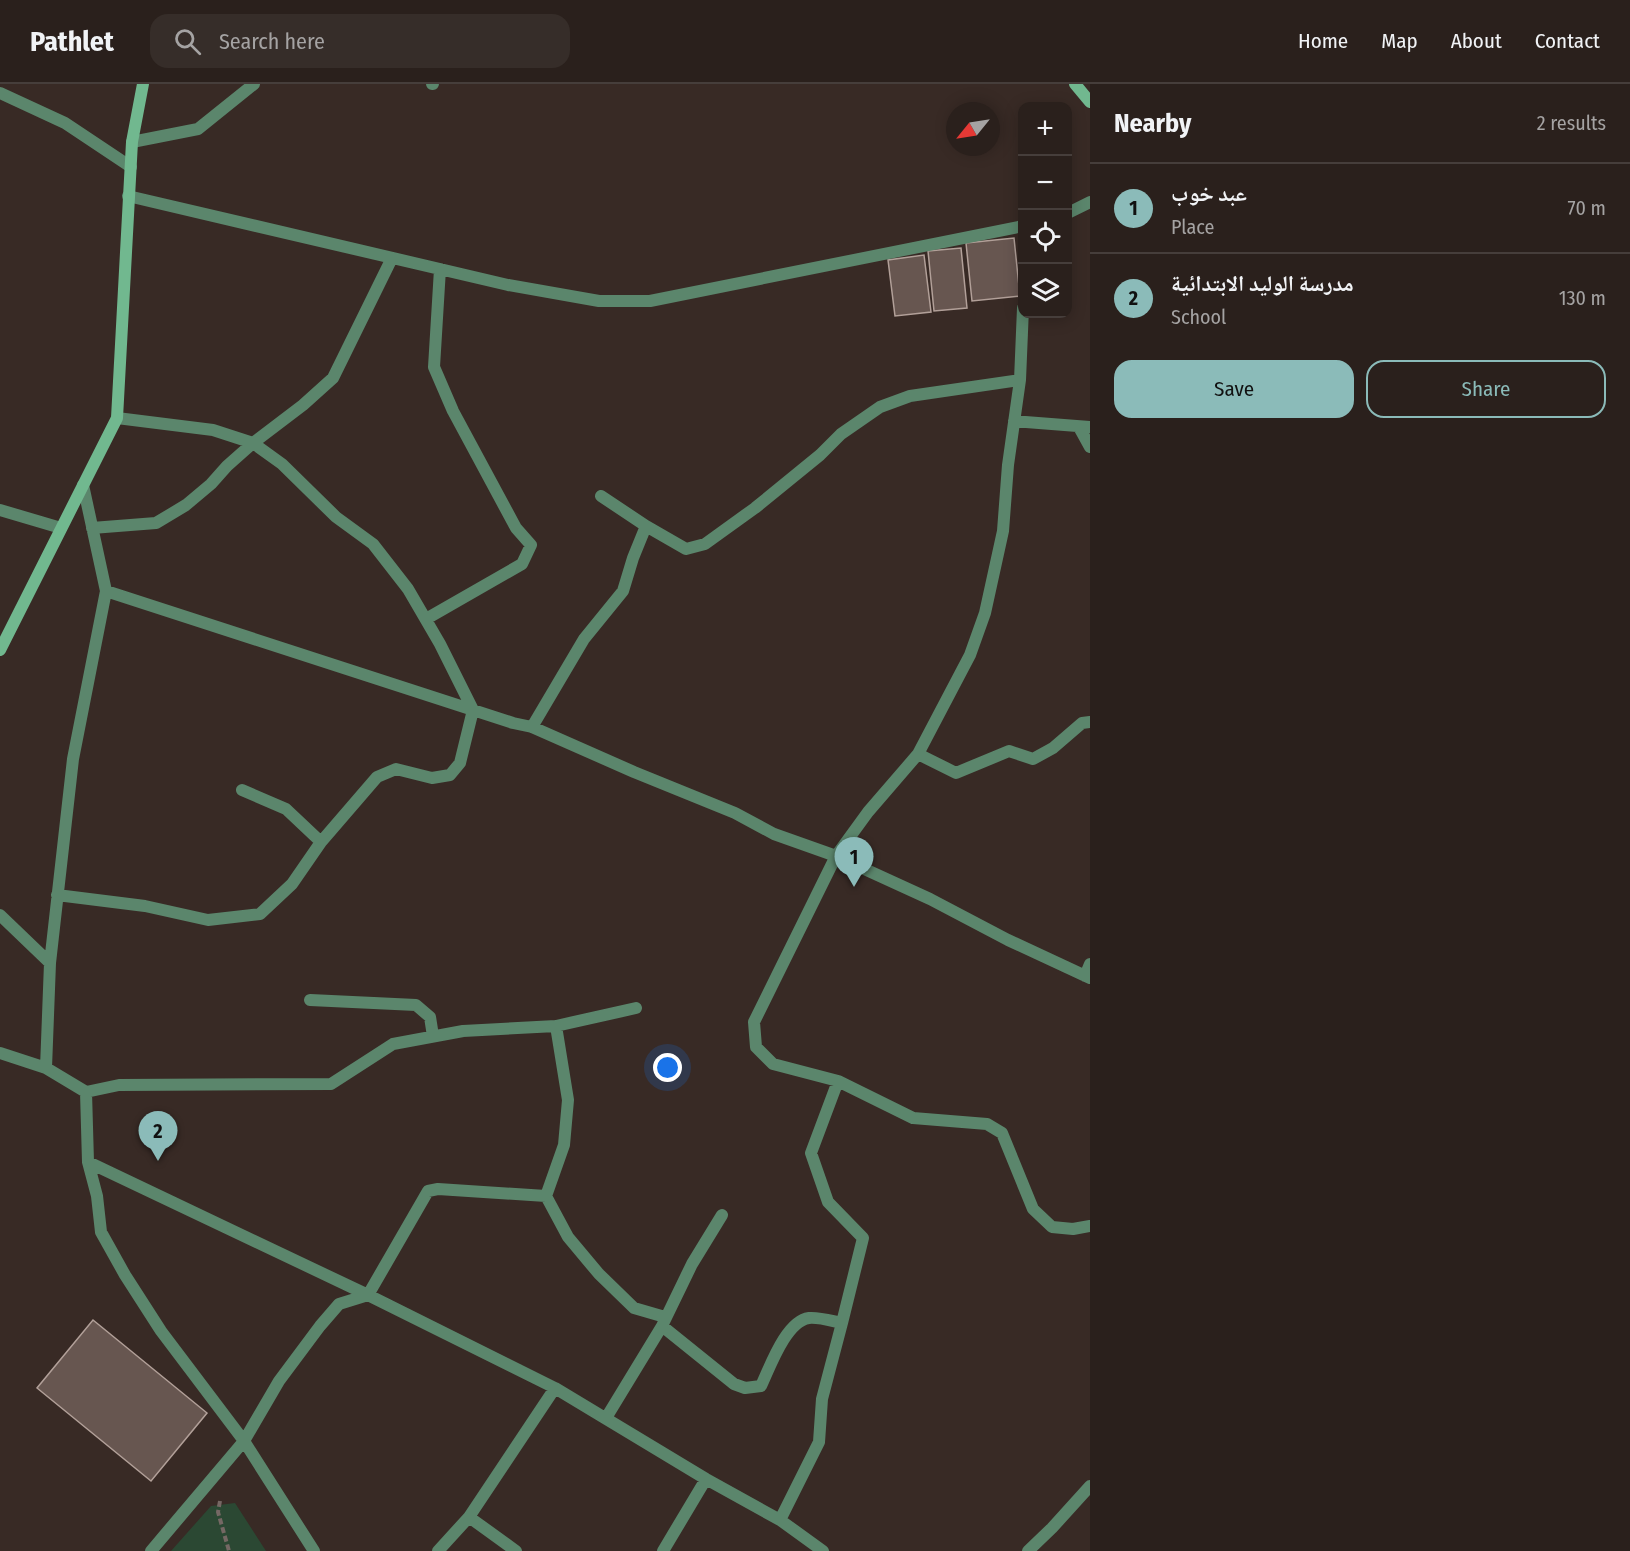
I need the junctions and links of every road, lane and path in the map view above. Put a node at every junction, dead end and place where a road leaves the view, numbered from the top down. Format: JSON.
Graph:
{"nodes":[{"id":1,"x":143,"y":84,"type":"edge"},
{"id":2,"x":254,"y":84,"type":"edge"},
{"id":3,"x":1075,"y":84,"type":"edge"},
{"id":4,"x":0,"y":93,"type":"edge"},
{"id":5,"x":1090,"y":102,"type":"edge"},
{"id":6,"x":132,"y":142,"type":"junction"},
{"id":7,"x":131,"y":167,"type":"junction"},
{"id":8,"x":128,"y":196,"type":"junction"},
{"id":9,"x":1090,"y":202,"type":"edge"},
{"id":10,"x":1072,"y":211,"type":"edge"},
{"id":11,"x":1018,"y":227,"type":"edge"},
{"id":12,"x":392,"y":258,"type":"junction"},
{"id":13,"x":440,"y":270,"type":"junction"},
{"id":14,"x":1023,"y":318,"type":"edge"},
{"id":15,"x":1020,"y":380,"type":"junction"},
{"id":16,"x":117,"y":418,"type":"junction"},
{"id":17,"x":1014,"y":421,"type":"junction"},
{"id":18,"x":1084,"y":427,"type":"edge"},
{"id":19,"x":253,"y":443,"type":"junction"},
{"id":20,"x":1090,"y":447,"type":"edge"},
{"id":21,"x":83,"y":485,"type":"junction"},
{"id":22,"x":600,"y":496,"type":"dead end"},
{"id":23,"x":0,"y":510,"type":"edge"},
{"id":24,"x":646,"y":526,"type":"junction"},
{"id":25,"x":62,"y":528,"type":"junction"},
{"id":26,"x":92,"y":528,"type":"junction"},
{"id":27,"x":106,"y":591,"type":"junction"},
{"id":28,"x":426,"y":619,"type":"junction"},
{"id":29,"x":0,"y":650,"type":"edge"},
{"id":30,"x":473,"y":710,"type":"junction"},
{"id":31,"x":1090,"y":722,"type":"edge"},
{"id":32,"x":532,"y":727,"type":"junction"},
{"id":33,"x":918,"y":754,"type":"junction"},
{"id":34,"x":242,"y":790,"type":"dead end"},
{"id":35,"x":321,"y":842,"type":"junction"},
{"id":36,"x":836,"y":856,"type":"junction"},
{"id":37,"x":57,"y":894,"type":"junction"},
{"id":38,"x":0,"y":915,"type":"edge"},
{"id":39,"x":50,"y":963,"type":"junction"},
{"id":40,"x":1090,"y":964,"type":"edge"},
{"id":41,"x":1087,"y":977,"type":"edge"},
{"id":42,"x":310,"y":1000,"type":"dead end"},
{"id":43,"x":636,"y":1008,"type":"dead end"},
{"id":44,"x":556,"y":1026,"type":"junction"},
{"id":45,"x":433,"y":1036,"type":"junction"},
{"id":46,"x":0,"y":1053,"type":"edge"},
{"id":47,"x":46,"y":1068,"type":"junction"},
{"id":48,"x":838,"y":1081,"type":"junction"},
{"id":49,"x":86,"y":1092,"type":"junction"},
{"id":50,"x":88,"y":1162,"type":"junction"},
{"id":51,"x":546,"y":1196,"type":"junction"},
{"id":52,"x":722,"y":1215,"type":"dead end"},
{"id":53,"x":1090,"y":1226,"type":"edge"},
{"id":54,"x":368,"y":1295,"type":"junction"},
{"id":55,"x":664,"y":1321,"type":"junction"},
{"id":56,"x":842,"y":1323,"type":"junction"},
{"id":57,"x":555,"y":1388,"type":"junction"},
{"id":58,"x":606,"y":1418,"type":"junction"},
{"id":59,"x":244,"y":1441,"type":"junction"},
{"id":60,"x":227,"y":1461,"type":"junction"},
{"id":61,"x":706,"y":1479,"type":"junction"},
{"id":62,"x":1090,"y":1486,"type":"edge"},
{"id":63,"x":469,"y":1516,"type":"junction"},
{"id":64,"x":780,"y":1520,"type":"junction"},
{"id":65,"x":151,"y":1551,"type":"edge"},
{"id":66,"x":229,"y":1551,"type":"edge"},
{"id":67,"x":314,"y":1551,"type":"edge"},
{"id":68,"x":438,"y":1551,"type":"edge"},
{"id":69,"x":516,"y":1551,"type":"edge"},
{"id":70,"x":663,"y":1551,"type":"edge"},
{"id":71,"x":823,"y":1551,"type":"edge"},
{"id":72,"x":1028,"y":1551,"type":"edge"}],
"edges":[{"from":1,"to":6,"type":"street"},
{"from":2,"to":6,"type":"street"},
{"from":3,"to":5,"type":"street"},
{"from":4,"to":7,"type":"street"},
{"from":6,"to":7,"type":"street"},
{"from":7,"to":8,"type":"street"},
{"from":8,"to":12,"type":"street"},
{"from":8,"to":16,"type":"street"},
{"from":9,"to":10,"type":"street"},
{"from":11,"to":13,"type":"street"},
{"from":12,"to":13,"type":"street"},
{"from":12,"to":19,"type":"street"},
{"from":13,"to":28,"type":"street"},
{"from":14,"to":15,"type":"street"},
{"from":15,"to":17,"type":"street"},
{"from":15,"to":24,"type":"street"},
{"from":16,"to":19,"type":"street"},
{"from":16,"to":21,"type":"street"},
{"from":17,"to":18,"type":"street"},
{"from":17,"to":33,"type":"street"},
{"from":18,"to":20,"type":"street"},
{"from":19,"to":26,"type":"street"},
{"from":19,"to":28,"type":"street"},
{"from":21,"to":25,"type":"street"},
{"from":21,"to":26,"type":"street"},
{"from":22,"to":24,"type":"street"},
{"from":23,"to":25,"type":"street"},
{"from":24,"to":32,"type":"street"},
{"from":25,"to":29,"type":"street"},
{"from":26,"to":27,"type":"street"},
{"from":27,"to":30,"type":"street"},
{"from":27,"to":37,"type":"street"},
{"from":28,"to":30,"type":"street"},
{"from":30,"to":32,"type":"street"},
{"from":30,"to":35,"type":"street"},
{"from":31,"to":33,"type":"street"},
{"from":32,"to":36,"type":"street"},
{"from":33,"to":36,"type":"street"},
{"from":34,"to":35,"type":"street"},
{"from":35,"to":37,"type":"street"},
{"from":36,"to":41,"type":"street"},
{"from":36,"to":48,"type":"street"},
{"from":37,"to":39,"type":"street"},
{"from":38,"to":39,"type":"street"},
{"from":39,"to":47,"type":"street"},
{"from":40,"to":41,"type":"street"},
{"from":42,"to":45,"type":"street"},
{"from":43,"to":44,"type":"street"},
{"from":44,"to":45,"type":"street"},
{"from":44,"to":51,"type":"street"},
{"from":45,"to":49,"type":"street"},
{"from":46,"to":47,"type":"street"},
{"from":47,"to":49,"type":"street"},
{"from":48,"to":53,"type":"street"},
{"from":48,"to":56,"type":"street"},
{"from":49,"to":50,"type":"street"},
{"from":50,"to":54,"type":"street"},
{"from":50,"to":59,"type":"street"},
{"from":51,"to":54,"type":"street"},
{"from":51,"to":55,"type":"street"},
{"from":52,"to":55,"type":"street"},
{"from":54,"to":57,"type":"street"},
{"from":54,"to":59,"type":"street"},
{"from":55,"to":56,"type":"street"},
{"from":55,"to":58,"type":"street"},
{"from":56,"to":64,"type":"street"},
{"from":57,"to":58,"type":"street"},
{"from":57,"to":63,"type":"street"},
{"from":58,"to":61,"type":"street"},
{"from":59,"to":60,"type":"street"},
{"from":59,"to":67,"type":"street"},
{"from":60,"to":65,"type":"street"},
{"from":60,"to":66,"type":"path"},
{"from":61,"to":64,"type":"street"},
{"from":61,"to":70,"type":"street"},
{"from":62,"to":72,"type":"street"},
{"from":63,"to":68,"type":"street"},
{"from":63,"to":69,"type":"street"},
{"from":64,"to":71,"type":"street"}]}
